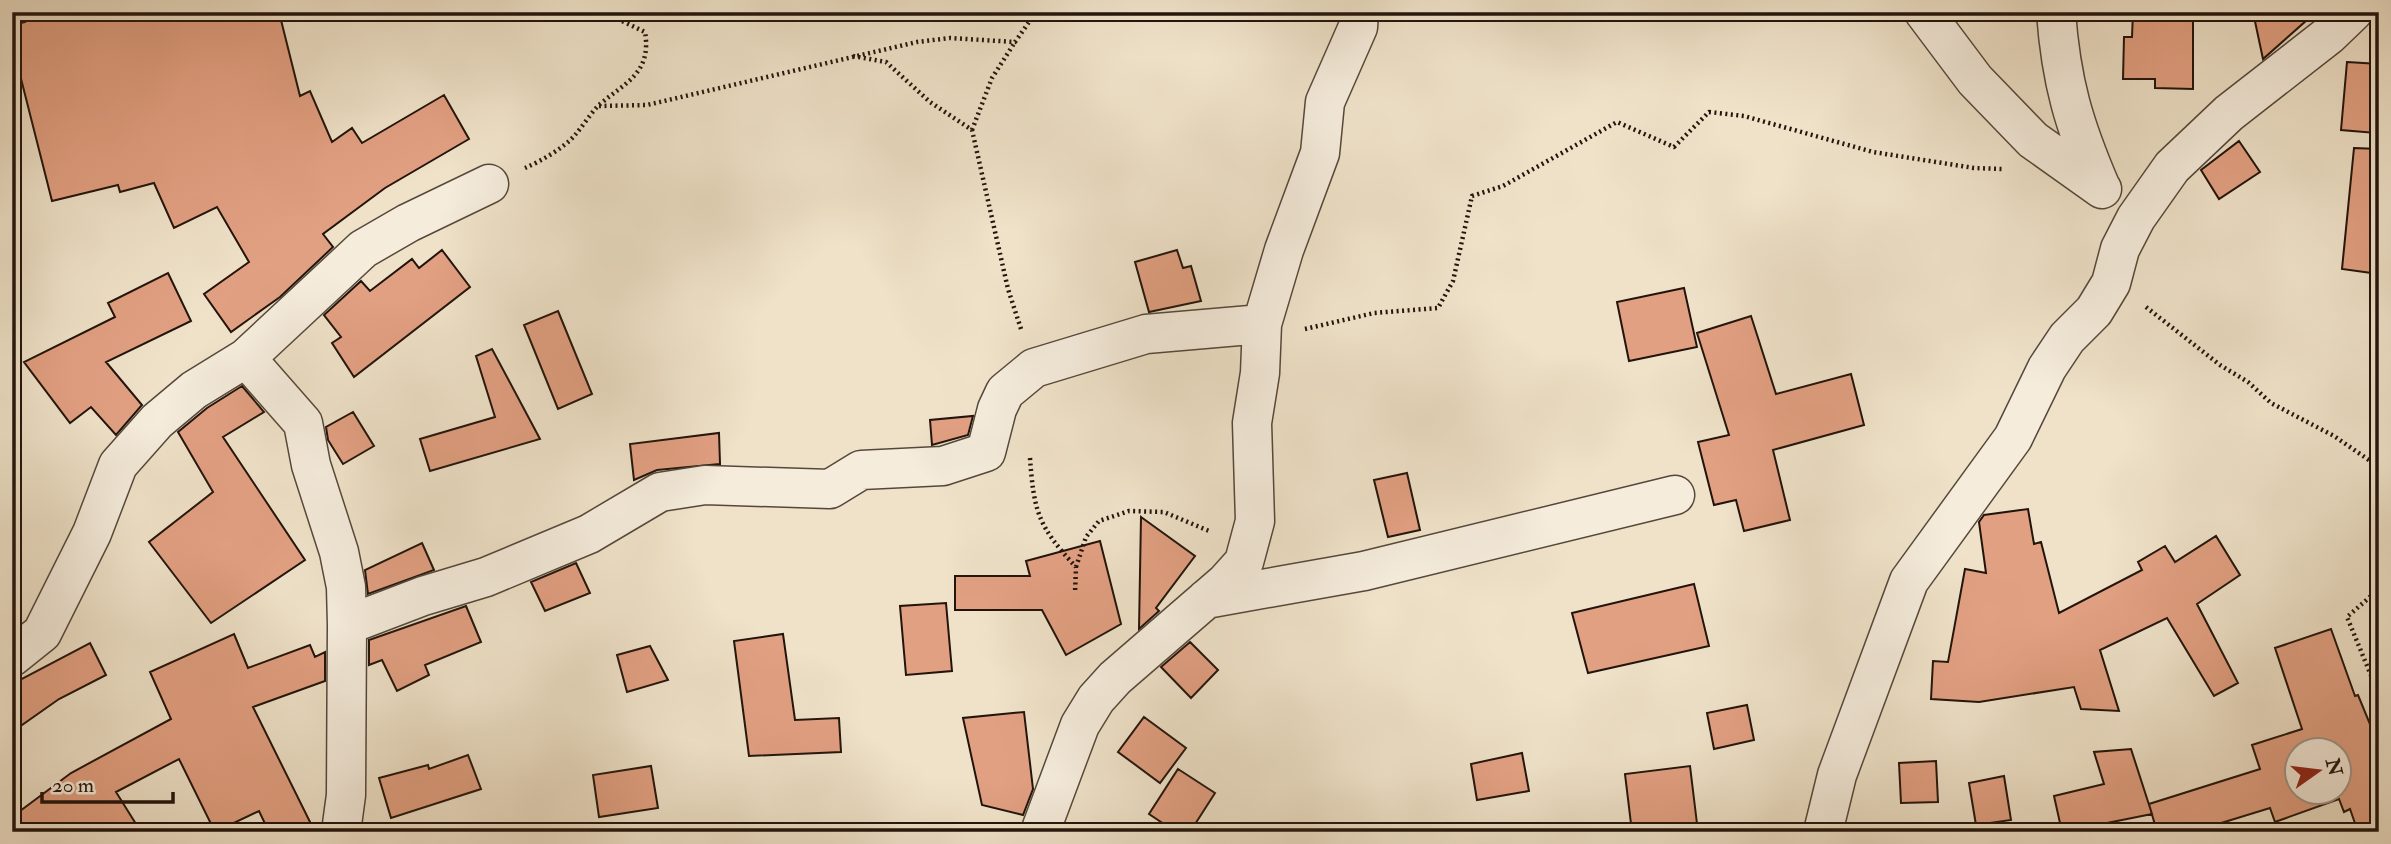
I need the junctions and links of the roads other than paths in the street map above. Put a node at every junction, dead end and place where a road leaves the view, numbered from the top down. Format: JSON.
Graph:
{"nodes":[{"id":1,"x":1359,"y":12,"type":"edge"},
{"id":2,"x":1924,"y":12,"type":"edge"},
{"id":3,"x":2056,"y":12,"type":"edge"},
{"id":4,"x":2353,"y":12,"type":"edge"},
{"id":5,"x":489,"y":184,"type":"road end"},
{"id":6,"x":2102,"y":189,"type":"junction"},
{"id":7,"x":2136,"y":218,"type":"junction"},
{"id":8,"x":1262,"y":324,"type":"junction"},
{"id":9,"x":246,"y":358,"type":"junction"},
{"id":10,"x":1675,"y":495,"type":"dead end"},
{"id":11,"x":1204,"y":600,"type":"junction"},
{"id":12,"x":347,"y":625,"type":"junction"},
{"id":13,"x":12,"y":657,"type":"edge"},
{"id":14,"x":341,"y":832,"type":"edge"},
{"id":15,"x":1040,"y":832,"type":"edge"},
{"id":16,"x":1823,"y":832,"type":"edge"}],
"edges":[{"from":1,"to":8,"type":"street"},
{"from":2,"to":6,"type":"street"},
{"from":3,"to":6,"type":"street"},
{"from":4,"to":7,"type":"street"},
{"from":5,"to":9,"type":"street"},
{"from":6,"to":7,"type":"street"},
{"from":7,"to":16,"type":"street"},
{"from":8,"to":11,"type":"street"},
{"from":8,"to":12,"type":"street"},
{"from":9,"to":12,"type":"street"},
{"from":9,"to":13,"type":"street"},
{"from":10,"to":11,"type":"street"},
{"from":11,"to":15,"type":"street"},
{"from":12,"to":14,"type":"street"}]}
